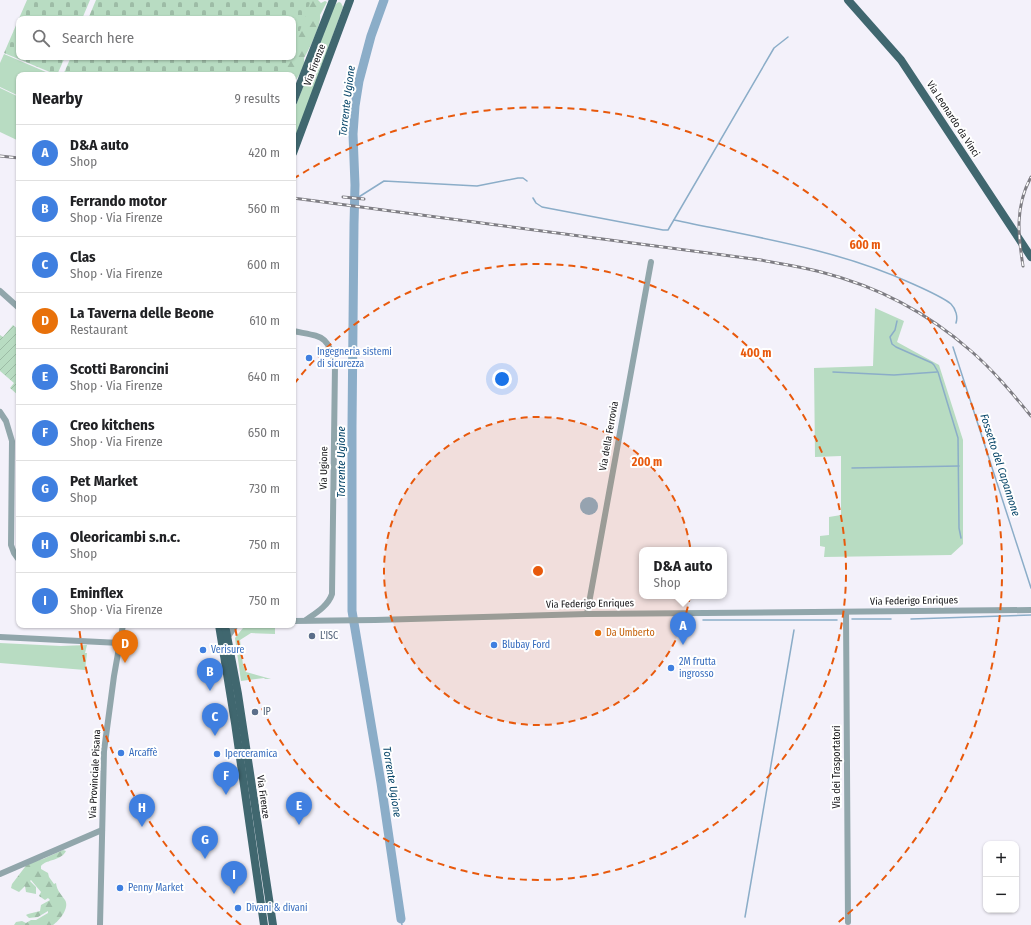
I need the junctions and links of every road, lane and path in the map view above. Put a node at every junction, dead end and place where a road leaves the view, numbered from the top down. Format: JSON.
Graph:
{"nodes":[{"id":1,"x":333,"y":0,"type":"edge"},
{"id":2,"x":343,"y":0,"type":"edge"},
{"id":3,"x":848,"y":0,"type":"edge"},
{"id":4,"x":349,"y":4,"type":"edge"},
{"id":5,"x":296,"y":94,"type":"edge"},
{"id":6,"x":296,"y":145,"type":"edge"},
{"id":7,"x":1031,"y":257,"type":"edge"},
{"id":8,"x":651,"y":262,"type":"dead end"},
{"id":9,"x":0,"y":291,"type":"edge"},
{"id":10,"x":16,"y":305,"type":"edge"},
{"id":11,"x":296,"y":332,"type":"edge"},
{"id":12,"x":0,"y":412,"type":"edge"},
{"id":13,"x":16,"y":556,"type":"edge"},
{"id":14,"x":1030,"y":610,"type":"edge"},
{"id":15,"x":846,"y":612,"type":"junction"},
{"id":16,"x":587,"y":614,"type":"junction"},
{"id":17,"x":306,"y":620,"type":"junction"},
{"id":18,"x":296,"y":621,"type":"edge"},
{"id":19,"x":122,"y":628,"type":"edge"},
{"id":20,"x":219,"y":628,"type":"edge"},
{"id":21,"x":225,"y":628,"type":"edge"},
{"id":22,"x":234,"y":628,"type":"edge"},
{"id":23,"x":0,"y":637,"type":"edge"},
{"id":24,"x":227,"y":638,"type":"junction"},
{"id":25,"x":120,"y":643,"type":"junction"},
{"id":26,"x":102,"y":830,"type":"junction"},
{"id":27,"x":0,"y":874,"type":"edge"},
{"id":28,"x":848,"y":922,"type":"dead end"},
{"id":29,"x":100,"y":925,"type":"edge"},
{"id":30,"x":264,"y":925,"type":"edge"},
{"id":31,"x":273,"y":925,"type":"edge"}],
"edges":[{"from":1,"to":5,"type":"main road","name":"Via Firenze"},
{"from":2,"to":4,"type":"street","name":"Via Firenze"},
{"from":3,"to":7,"type":"main road","name":"Via Leonardo da Vinci"},
{"from":4,"to":6,"type":"main road","name":"Via Firenze"},
{"from":8,"to":16,"type":"street","name":"Via della Ferrovia"},
{"from":9,"to":10,"type":"street"},
{"from":11,"to":17,"type":"street","name":"Via Ugione"},
{"from":12,"to":13,"type":"street"},
{"from":14,"to":15,"type":"street","name":"Via Federigo Enriques"},
{"from":15,"to":16,"type":"street","name":"Via Federigo Enriques"},
{"from":15,"to":28,"type":"street","name":"Via dei Trasportatori"},
{"from":16,"to":17,"type":"street","name":"Via Federigo Enriques"},
{"from":17,"to":18,"type":"street","name":"Via Federigo Enriques"},
{"from":19,"to":25,"type":"street","name":"Via Provinciale Pisana"},
{"from":20,"to":30,"type":"main road","name":"Via Firenze"},
{"from":21,"to":24,"type":"main road","name":"Via Firenze"},
{"from":22,"to":24,"type":"street"},
{"from":23,"to":25,"type":"street"},
{"from":24,"to":31,"type":"main road","name":"Via Firenze"},
{"from":25,"to":26,"type":"street","name":"Via Provinciale Pisana"},
{"from":26,"to":27,"type":"street"},
{"from":26,"to":29,"type":"street","name":"Via Provinciale Pisana"}]}
